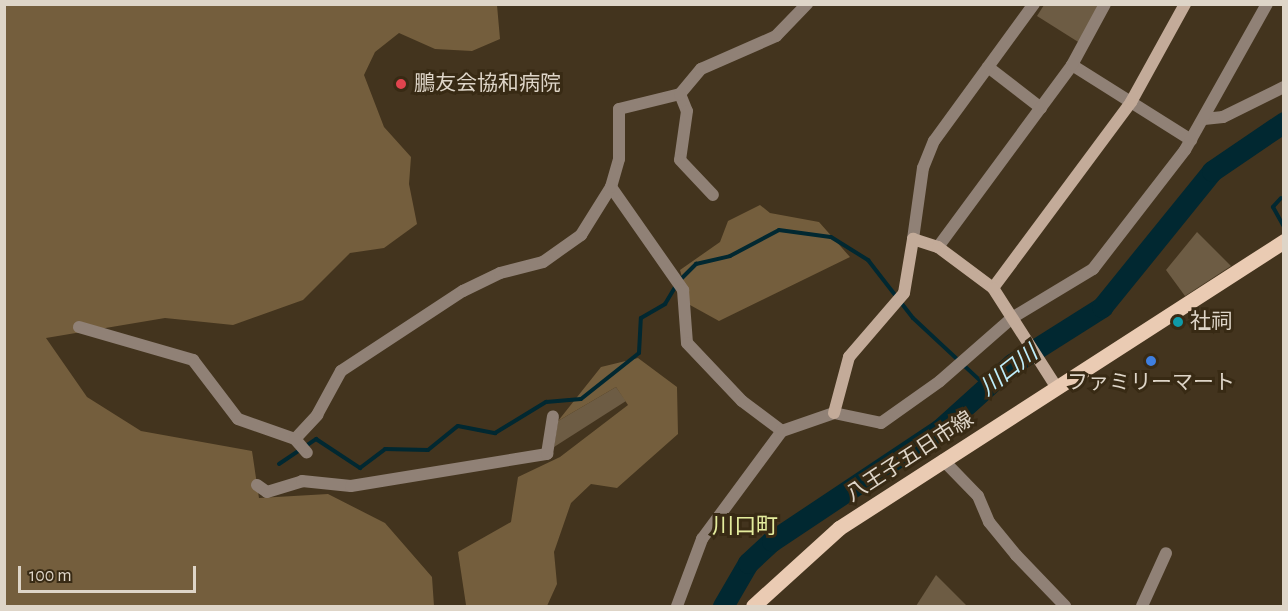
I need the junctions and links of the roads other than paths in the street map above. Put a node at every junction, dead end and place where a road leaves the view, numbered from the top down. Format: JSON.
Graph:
{"nodes":[{"id":1,"x":807,"y":4,"type":"edge"},
{"id":2,"x":1034,"y":4,"type":"edge"},
{"id":3,"x":1105,"y":4,"type":"edge"},
{"id":4,"x":1185,"y":4,"type":"edge"},
{"id":5,"x":1267,"y":4,"type":"edge"},
{"id":6,"x":1072,"y":65,"type":"junction"},
{"id":7,"x":988,"y":68,"type":"junction"},
{"id":8,"x":1284,"y":87,"type":"edge"},
{"id":9,"x":680,"y":94,"type":"junction"},
{"id":10,"x":1131,"y":102,"type":"junction"},
{"id":11,"x":1041,"y":108,"type":"junction"},
{"id":12,"x":1204,"y":119,"type":"junction"},
{"id":13,"x":1191,"y":140,"type":"junction"},
{"id":14,"x":611,"y":187,"type":"junction"},
{"id":15,"x":713,"y":195,"type":"dead end"},
{"id":16,"x":913,"y":239,"type":"junction"},
{"id":17,"x":1284,"y":241,"type":"edge"},
{"id":18,"x":938,"y":248,"type":"junction"},
{"id":19,"x":993,"y":288,"type":"junction"},
{"id":20,"x":1015,"y":323,"type":"junction"},
{"id":21,"x":79,"y":327,"type":"dead end"},
{"id":22,"x":1057,"y":388,"type":"junction"},
{"id":23,"x":834,"y":413,"type":"junction"},
{"id":24,"x":553,"y":416,"type":"dead end"},
{"id":25,"x":782,"y":431,"type":"junction"},
{"id":26,"x":296,"y":440,"type":"junction"},
{"id":27,"x":306,"y":453,"type":"dead end"},
{"id":28,"x":943,"y":460,"type":"junction"},
{"id":29,"x":256,"y":485,"type":"dead end"},
{"id":30,"x":1166,"y":553,"type":"dead end"},
{"id":31,"x":677,"y":606,"type":"edge"},
{"id":32,"x":753,"y":606,"type":"edge"},
{"id":33,"x":1065,"y":606,"type":"edge"},
{"id":34,"x":1142,"y":606,"type":"edge"}],
"edges":[{"from":1,"to":9,"type":"street"},
{"from":2,"to":7,"type":"street"},
{"from":3,"to":6,"type":"street"},
{"from":4,"to":10,"type":"street"},
{"from":5,"to":12,"type":"street"},
{"from":6,"to":10,"type":"street"},
{"from":6,"to":11,"type":"street"},
{"from":7,"to":11,"type":"street"},
{"from":7,"to":16,"type":"street"},
{"from":8,"to":12,"type":"street"},
{"from":9,"to":14,"type":"street"},
{"from":9,"to":15,"type":"street"},
{"from":10,"to":13,"type":"street"},
{"from":10,"to":19,"type":"street"},
{"from":11,"to":18,"type":"street"},
{"from":12,"to":13,"type":"street"},
{"from":13,"to":20,"type":"street"},
{"from":14,"to":25,"type":"street"},
{"from":14,"to":26,"type":"street"},
{"from":16,"to":18,"type":"street"},
{"from":16,"to":23,"type":"street"},
{"from":17,"to":22,"type":"main road","name":"八王子五日市線"},
{"from":18,"to":19,"type":"street"},
{"from":19,"to":20,"type":"street"},
{"from":20,"to":22,"type":"street"},
{"from":20,"to":23,"type":"street"},
{"from":21,"to":26,"type":"street"},
{"from":22,"to":28,"type":"main road","name":"八王子五日市線"},
{"from":23,"to":25,"type":"street"},
{"from":24,"to":29,"type":"street"},
{"from":25,"to":31,"type":"street"},
{"from":26,"to":27,"type":"street"},
{"from":28,"to":32,"type":"main road","name":"八王子五日市線"},
{"from":28,"to":33,"type":"street"},
{"from":30,"to":34,"type":"street"}]}
